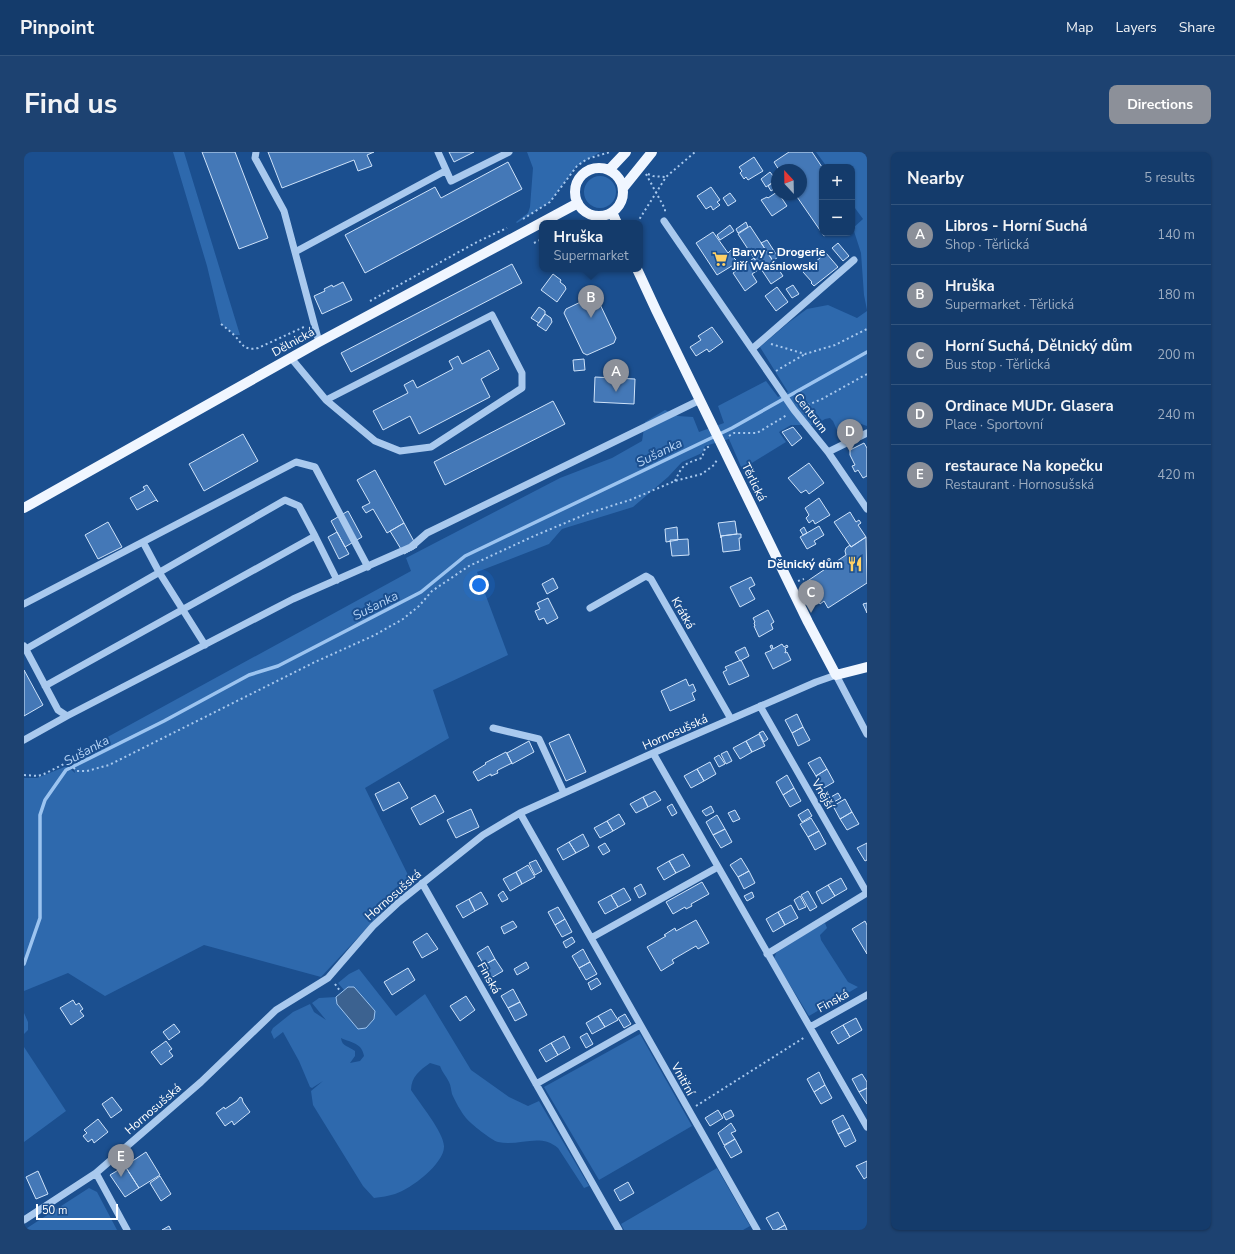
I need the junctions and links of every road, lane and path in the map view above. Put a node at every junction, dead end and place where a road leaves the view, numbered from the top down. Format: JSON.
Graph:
{"nodes":[{"id":1,"x":256,"y":152,"type":"edge"},
{"id":2,"x":438,"y":152,"type":"edge"},
{"id":3,"x":509,"y":152,"type":"edge"},
{"id":4,"x":610,"y":152,"type":"edge"},
{"id":5,"x":626,"y":152,"type":"edge"},
{"id":6,"x":652,"y":152,"type":"edge"},
{"id":7,"x":695,"y":152,"type":"edge"},
{"id":8,"x":498,"y":155,"type":"edge"},
{"id":9,"x":445,"y":170,"type":"junction"},
{"id":10,"x":609,"y":170,"type":"junction"},
{"id":11,"x":642,"y":171,"type":"junction"},
{"id":12,"x":666,"y":177,"type":"junction"},
{"id":13,"x":623,"y":188,"type":"junction"},
{"id":14,"x":656,"y":194,"type":"junction"},
{"id":15,"x":578,"y":204,"type":"junction"},
{"id":16,"x":612,"y":212,"type":"junction"},
{"id":17,"x":548,"y":220,"type":"edge"},
{"id":18,"x":616,"y":220,"type":"edge"},
{"id":19,"x":640,"y":220,"type":"edge"},
{"id":20,"x":664,"y":221,"type":"joint"},
{"id":21,"x":517,"y":223,"type":"dead end"},
{"id":22,"x":539,"y":225,"type":"edge"},
{"id":23,"x":510,"y":226,"type":"dead end"},
{"id":24,"x":539,"y":241,"type":"edge"},
{"id":25,"x":534,"y":244,"type":"dead end"},
{"id":26,"x":295,"y":252,"type":"junction"},
{"id":27,"x":854,"y":260,"type":"dead end"},
{"id":28,"x":638,"y":272,"type":"edge"},
{"id":29,"x":370,"y":302,"type":"dead end"},
{"id":30,"x":314,"y":322,"type":"junction"},
{"id":31,"x":221,"y":324,"type":"dead end"},
{"id":32,"x":867,"y":329,"type":"edge"},
{"id":33,"x":761,"y":341,"type":"junction"},
{"id":34,"x":319,"y":342,"type":"junction"},
{"id":35,"x":752,"y":349,"type":"junction"},
{"id":36,"x":805,"y":354,"type":"junction"},
{"id":37,"x":291,"y":358,"type":"junction"},
{"id":38,"x":867,"y":374,"type":"edge"},
{"id":39,"x":770,"y":375,"type":"junction"},
{"id":40,"x":326,"y":400,"type":"junction"},
{"id":41,"x":700,"y":400,"type":"junction"},
{"id":42,"x":794,"y":410,"type":"junction"},
{"id":43,"x":757,"y":433,"type":"dead end"},
{"id":44,"x":867,"y":433,"type":"edge"},
{"id":45,"x":724,"y":450,"type":"junction"},
{"id":46,"x":828,"y":452,"type":"junction"},
{"id":47,"x":24,"y":508,"type":"edge"},
{"id":48,"x":867,"y":510,"type":"edge"},
{"id":49,"x":315,"y":536,"type":"junction"},
{"id":50,"x":143,"y":542,"type":"junction"},
{"id":51,"x":368,"y":567,"type":"junction"},
{"id":52,"x":159,"y":572,"type":"junction"},
{"id":53,"x":337,"y":580,"type":"junction"},
{"id":54,"x":24,"y":604,"type":"edge"},
{"id":55,"x":590,"y":608,"type":"dead end"},
{"id":56,"x":183,"y":610,"type":"junction"},
{"id":57,"x":205,"y":645,"type":"junction"},
{"id":58,"x":25,"y":647,"type":"edge"},
{"id":59,"x":867,"y":667,"type":"edge"},
{"id":60,"x":836,"y":675,"type":"junction"},
{"id":61,"x":46,"y":686,"type":"junction"},
{"id":62,"x":760,"y":706,"type":"junction"},
{"id":63,"x":67,"y":716,"type":"junction"},
{"id":64,"x":731,"y":719,"type":"junction"},
{"id":65,"x":492,"y":728,"type":"dead end"},
{"id":66,"x":867,"y":734,"type":"edge"},
{"id":67,"x":24,"y":740,"type":"edge"},
{"id":68,"x":653,"y":753,"type":"junction"},
{"id":69,"x":24,"y":775,"type":"edge"},
{"id":70,"x":564,"y":793,"type":"junction"},
{"id":71,"x":520,"y":813,"type":"junction"},
{"id":72,"x":718,"y":867,"type":"junction"},
{"id":73,"x":422,"y":883,"type":"junction"},
{"id":74,"x":591,"y":938,"type":"junction"},
{"id":75,"x":767,"y":954,"type":"junction"},
{"id":76,"x":335,"y":984,"type":"dead end"},
{"id":77,"x":340,"y":991,"type":"dead end"},
{"id":78,"x":867,"y":995,"type":"edge"},
{"id":79,"x":640,"y":1025,"type":"junction"},
{"id":80,"x":810,"y":1027,"type":"junction"},
{"id":81,"x":536,"y":1084,"type":"junction"},
{"id":82,"x":689,"y":1111,"type":"junction"},
{"id":83,"x":867,"y":1127,"type":"edge"},
{"id":84,"x":96,"y":1174,"type":"junction"},
{"id":85,"x":24,"y":1220,"type":"edge"},
{"id":86,"x":126,"y":1230,"type":"edge"},
{"id":87,"x":619,"y":1230,"type":"edge"},
{"id":88,"x":757,"y":1230,"type":"edge"}],
"edges":[{"from":1,"to":26,"type":"street"},
{"from":2,"to":9,"type":"street"},
{"from":3,"to":8,"type":"street"},
{"from":4,"to":21,"type":"path"},
{"from":5,"to":10,"type":"main road"},
{"from":6,"to":11,"type":"main road"},
{"from":7,"to":12,"type":"path"},
{"from":8,"to":9,"type":"street"},
{"from":9,"to":26,"type":"street"},
{"from":10,"to":13,"type":"main road"},
{"from":10,"to":15,"type":"main road"},
{"from":11,"to":12,"type":"path"},
{"from":11,"to":13,"type":"main road"},
{"from":11,"to":14,"type":"path"},
{"from":12,"to":14,"type":"path"},
{"from":13,"to":16,"type":"main road"},
{"from":14,"to":19,"type":"path"},
{"from":14,"to":20,"type":"path"},
{"from":15,"to":16,"type":"main road"},
{"from":15,"to":17,"type":"main road","name":"Dělnická"},
{"from":16,"to":18,"type":"main road"},
{"from":20,"to":35,"type":"street","name":"Centrum"},
{"from":22,"to":34,"type":"main road","name":"Dělnická"},
{"from":23,"to":29,"type":"path"},
{"from":24,"to":25,"type":"path"},
{"from":26,"to":30,"type":"street"},
{"from":27,"to":33,"type":"street"},
{"from":28,"to":41,"type":"main road","name":"Těrlická"},
{"from":30,"to":31,"type":"path"},
{"from":30,"to":34,"type":"street"},
{"from":32,"to":36,"type":"path"},
{"from":33,"to":35,"type":"street"},
{"from":33,"to":36,"type":"path"},
{"from":34,"to":37,"type":"main road","name":"Dělnická"},
{"from":35,"to":39,"type":"street","name":"Centrum"},
{"from":36,"to":39,"type":"path"},
{"from":37,"to":40,"type":"street"},
{"from":37,"to":47,"type":"main road","name":"Dělnická"},
{"from":38,"to":42,"type":"path"},
{"from":39,"to":42,"type":"street","name":"Centrum"},
{"from":40,"to":40,"type":"street"},
{"from":41,"to":45,"type":"main road","name":"Těrlická"},
{"from":41,"to":51,"type":"street"},
{"from":42,"to":43,"type":"path"},
{"from":42,"to":46,"type":"street","name":"Centrum"},
{"from":44,"to":46,"type":"street"},
{"from":45,"to":60,"type":"main road","name":"Těrlická"},
{"from":45,"to":69,"type":"path"},
{"from":46,"to":48,"type":"street","name":"Centrum"},
{"from":49,"to":52,"type":"street"},
{"from":49,"to":53,"type":"street"},
{"from":49,"to":56,"type":"street"},
{"from":50,"to":51,"type":"street"},
{"from":50,"to":52,"type":"street"},
{"from":50,"to":54,"type":"street"},
{"from":51,"to":53,"type":"street"},
{"from":52,"to":56,"type":"street"},
{"from":52,"to":58,"type":"street"},
{"from":53,"to":57,"type":"street"},
{"from":55,"to":64,"type":"street","name":"Krátká"},
{"from":56,"to":57,"type":"street"},
{"from":56,"to":61,"type":"street"},
{"from":57,"to":63,"type":"street"},
{"from":58,"to":61,"type":"street"},
{"from":59,"to":60,"type":"main road"},
{"from":60,"to":62,"type":"street","name":"Hornosušská"},
{"from":60,"to":66,"type":"street"},
{"from":61,"to":63,"type":"street"},
{"from":62,"to":64,"type":"street","name":"Hornosušská"},
{"from":62,"to":75,"type":"street","name":"Vnější"},
{"from":63,"to":67,"type":"street"},
{"from":64,"to":68,"type":"street","name":"Hornosušská"},
{"from":65,"to":70,"type":"street"},
{"from":68,"to":70,"type":"street","name":"Hornosušská"},
{"from":68,"to":72,"type":"street"},
{"from":70,"to":71,"type":"street","name":"Hornosušská"},
{"from":71,"to":73,"type":"street","name":"Hornosušská"},
{"from":71,"to":74,"type":"street","name":"Vnitřní"},
{"from":72,"to":74,"type":"street"},
{"from":72,"to":75,"type":"street"},
{"from":73,"to":81,"type":"street","name":"Finská"},
{"from":73,"to":84,"type":"street","name":"Hornosušská"},
{"from":74,"to":79,"type":"street","name":"Vnitřní"},
{"from":75,"to":80,"type":"street"},
{"from":76,"to":77,"type":"path"},
{"from":78,"to":80,"type":"street","name":"Finská"},
{"from":79,"to":81,"type":"street"},
{"from":79,"to":82,"type":"street","name":"Vnitřní"},
{"from":80,"to":82,"type":"path"},
{"from":80,"to":83,"type":"street"},
{"from":81,"to":87,"type":"street","name":"Finská"},
{"from":82,"to":88,"type":"street","name":"Vnitřní"},
{"from":84,"to":85,"type":"street","name":"Hornosušská"},
{"from":84,"to":86,"type":"street"}]}
